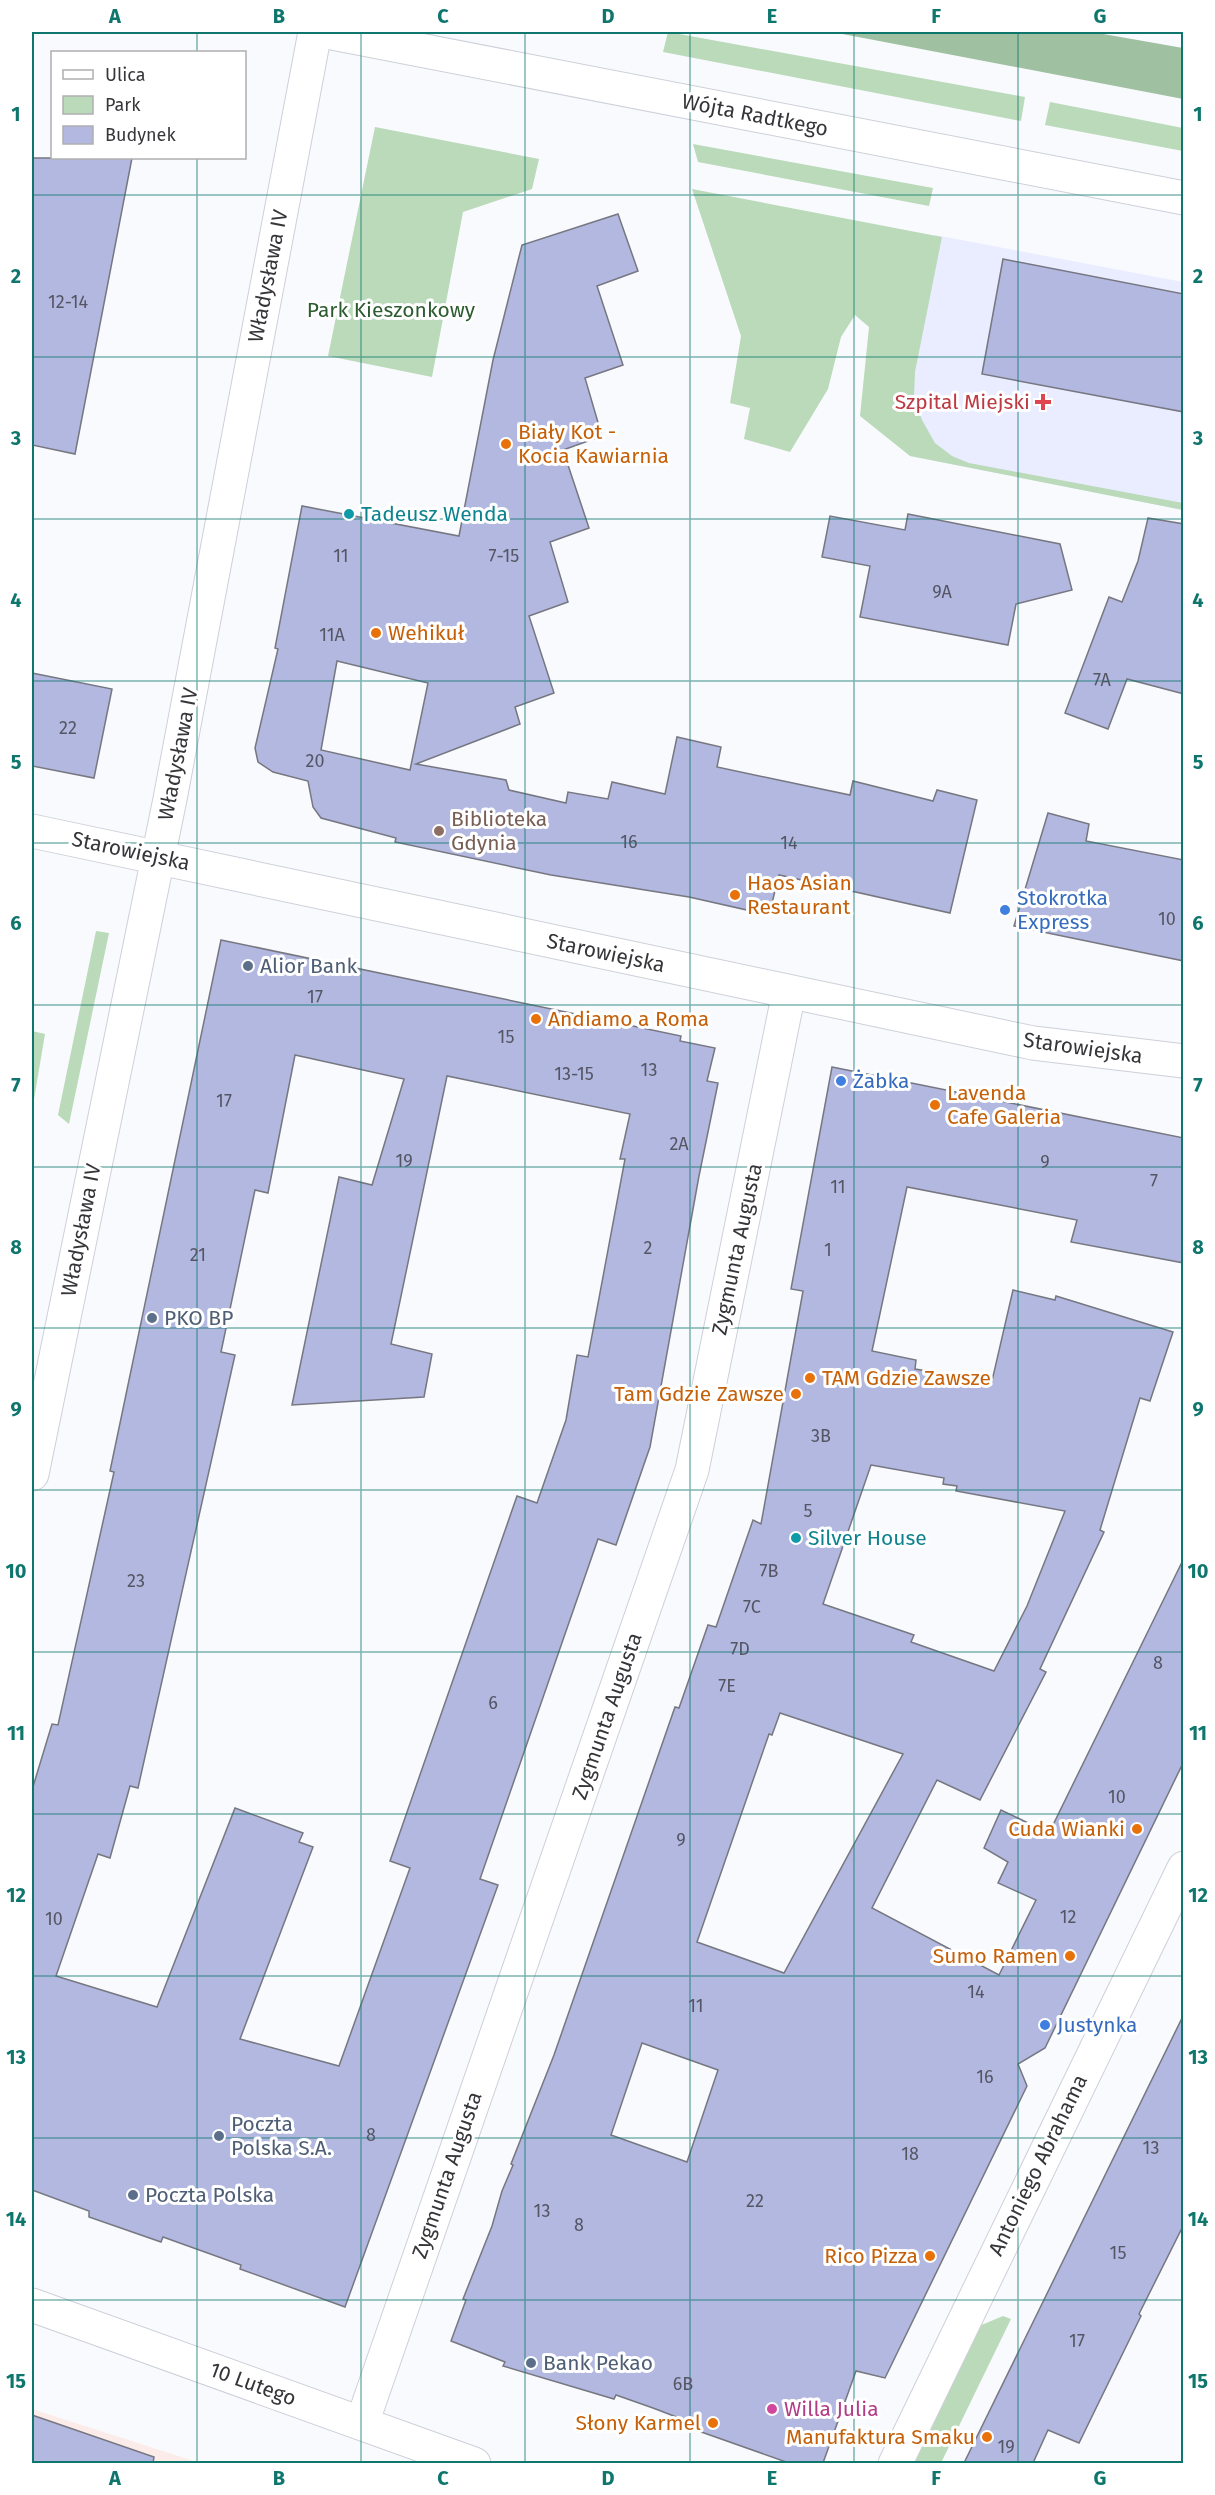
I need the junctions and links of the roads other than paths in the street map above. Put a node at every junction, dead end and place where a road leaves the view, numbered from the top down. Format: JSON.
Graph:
{"nodes":[{"id":1,"x":315,"y":32,"type":"edge"},
{"id":2,"x":327,"y":32,"type":"edge"},
{"id":3,"x":1184,"y":198,"type":"edge"},
{"id":4,"x":32,"y":831,"type":"edge"},
{"id":5,"x":157,"y":857,"type":"junction"},
{"id":6,"x":789,"y":992,"type":"junction"},
{"id":7,"x":1184,"y":1061,"type":"edge"},
{"id":8,"x":32,"y":1474,"type":"edge"},
{"id":9,"x":1184,"y":1868,"type":"edge"},
{"id":10,"x":32,"y":2305,"type":"edge"},
{"id":11,"x":362,"y":2423,"type":"junction"},
{"id":12,"x":474,"y":2463,"type":"edge"},
{"id":13,"x":895,"y":2463,"type":"edge"}],
"edges":[{"from":1,"to":5,"type":"street","name":"Władysława IV"},
{"from":2,"to":3,"type":"street","name":"Wójta Radtkego"},
{"from":4,"to":5,"type":"street","name":"Starowiejska"},
{"from":5,"to":6,"type":"street","name":"Starowiejska"},
{"from":5,"to":8,"type":"street","name":"Władysława IV"},
{"from":6,"to":7,"type":"street","name":"Starowiejska"},
{"from":6,"to":11,"type":"street","name":"Zygmunta Augusta"},
{"from":9,"to":13,"type":"street","name":"Antoniego Abrahama"},
{"from":10,"to":11,"type":"street","name":"10 Lutego"},
{"from":11,"to":12,"type":"street","name":"10 Lutego"}]}
